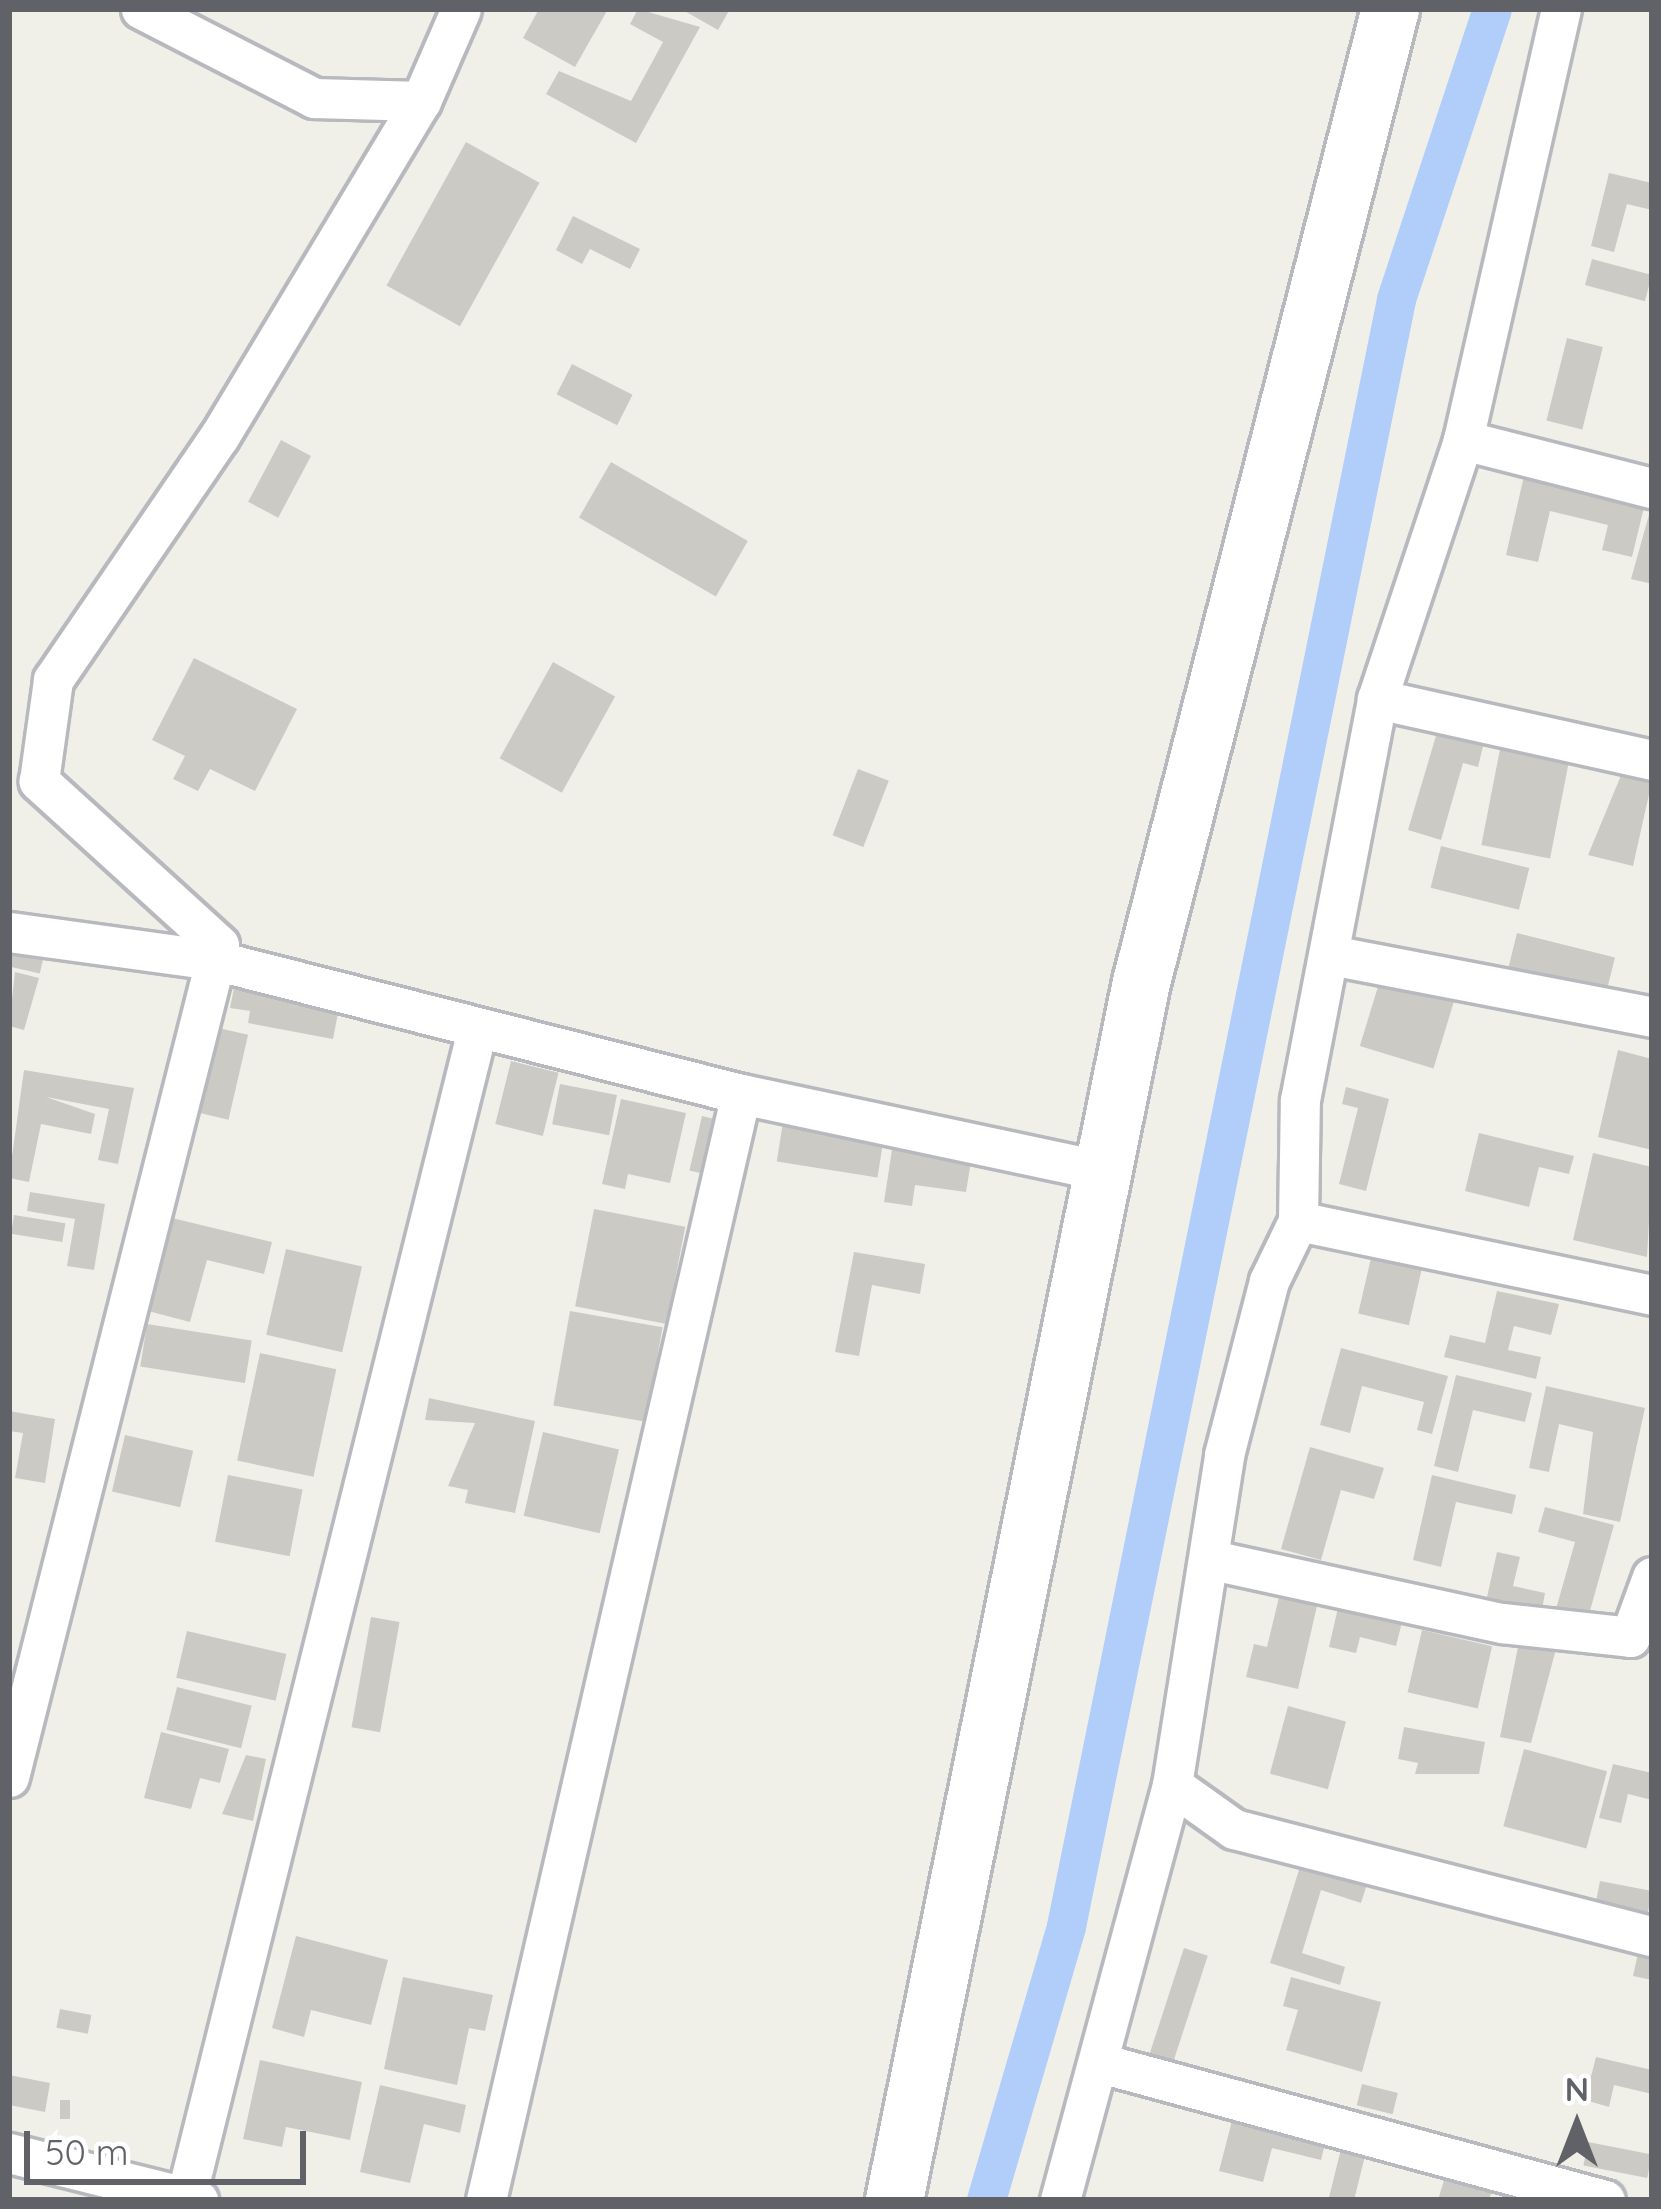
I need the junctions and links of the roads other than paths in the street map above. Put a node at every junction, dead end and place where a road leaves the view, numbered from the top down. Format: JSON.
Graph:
{"nodes":[{"id":1,"x":141,"y":9,"type":"edge"},
{"id":2,"x":461,"y":9,"type":"edge"},
{"id":3,"x":1390,"y":9,"type":"edge"},
{"id":4,"x":1561,"y":9,"type":"edge"},
{"id":5,"x":421,"y":101,"type":"junction"},
{"id":6,"x":1463,"y":440,"type":"junction"},
{"id":7,"x":1652,"y":488,"type":"edge"},
{"id":8,"x":1377,"y":699,"type":"junction"},
{"id":9,"x":1652,"y":760,"type":"edge"},
{"id":10,"x":9,"y":932,"type":"edge"},
{"id":11,"x":1330,"y":955,"type":"junction"},
{"id":12,"x":214,"y":960,"type":"junction"},
{"id":13,"x":1652,"y":1017,"type":"edge"},
{"id":14,"x":477,"y":1030,"type":"junction"},
{"id":15,"x":741,"y":1094,"type":"junction"},
{"id":16,"x":1102,"y":1171,"type":"junction"},
{"id":17,"x":1298,"y":1221,"type":"junction"},
{"id":18,"x":1652,"y":1295,"type":"edge"},
{"id":19,"x":1212,"y":1560,"type":"junction"},
{"id":20,"x":1651,"y":1590,"type":"edge"},
{"id":21,"x":9,"y":1777,"type":"edge"},
{"id":22,"x":1172,"y":1785,"type":"junction"},
{"id":23,"x":1652,"y":1936,"type":"edge"},
{"id":24,"x":1105,"y":2064,"type":"junction"},
{"id":25,"x":9,"y":2153,"type":"edge"},
{"id":26,"x":192,"y":2199,"type":"edge"},
{"id":27,"x":486,"y":2200,"type":"edge"},
{"id":28,"x":894,"y":2200,"type":"edge"},
{"id":29,"x":1060,"y":2200,"type":"edge"},
{"id":30,"x":1605,"y":2200,"type":"edge"}],
"edges":[{"from":1,"to":5,"type":"street"},
{"from":2,"to":5,"type":"street"},
{"from":3,"to":16,"type":"street"},
{"from":4,"to":6,"type":"street"},
{"from":5,"to":12,"type":"street"},
{"from":6,"to":7,"type":"street"},
{"from":6,"to":8,"type":"street"},
{"from":8,"to":9,"type":"street"},
{"from":8,"to":11,"type":"street"},
{"from":10,"to":12,"type":"street"},
{"from":11,"to":13,"type":"street"},
{"from":11,"to":17,"type":"street"},
{"from":12,"to":14,"type":"street"},
{"from":12,"to":21,"type":"street"},
{"from":14,"to":15,"type":"street"},
{"from":14,"to":26,"type":"street"},
{"from":15,"to":16,"type":"street"},
{"from":15,"to":27,"type":"street"},
{"from":16,"to":28,"type":"street"},
{"from":17,"to":18,"type":"street"},
{"from":17,"to":19,"type":"street"},
{"from":19,"to":20,"type":"street"},
{"from":19,"to":22,"type":"street"},
{"from":22,"to":23,"type":"street"},
{"from":22,"to":24,"type":"street"},
{"from":24,"to":29,"type":"street"},
{"from":24,"to":30,"type":"street"},
{"from":25,"to":26,"type":"street"}]}
